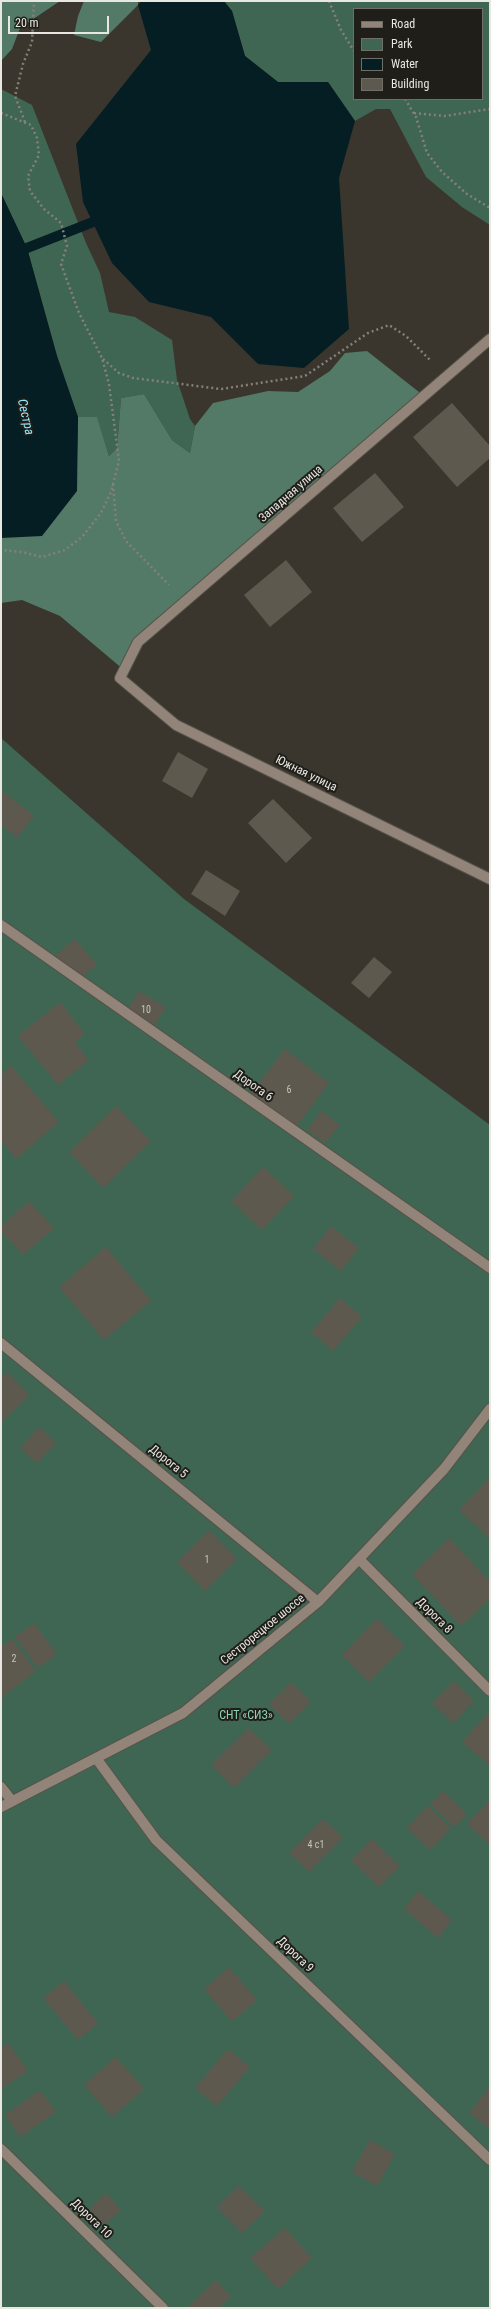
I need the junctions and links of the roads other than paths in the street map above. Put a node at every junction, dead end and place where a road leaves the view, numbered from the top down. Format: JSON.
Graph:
{"nodes":[{"id":1,"x":490,"y":339,"type":"edge"},
{"id":2,"x":120,"y":678,"type":"joint"},
{"id":3,"x":490,"y":879,"type":"edge"},
{"id":4,"x":1,"y":925,"type":"edge"},
{"id":5,"x":490,"y":1268,"type":"edge"},
{"id":6,"x":1,"y":1343,"type":"edge"},
{"id":7,"x":490,"y":1409,"type":"edge"},
{"id":8,"x":359,"y":1559,"type":"junction"},
{"id":9,"x":318,"y":1602,"type":"junction"},
{"id":10,"x":490,"y":1691,"type":"edge"},
{"id":11,"x":96,"y":1758,"type":"junction"},
{"id":12,"x":1,"y":1787,"type":"edge"},
{"id":13,"x":12,"y":1801,"type":"junction"},
{"id":14,"x":1,"y":1807,"type":"edge"},
{"id":15,"x":1,"y":2149,"type":"edge"},
{"id":16,"x":490,"y":2160,"type":"edge"},
{"id":17,"x":163,"y":2308,"type":"edge"}],
"edges":[{"from":1,"to":2,"type":"street","name":"Западная улица"},
{"from":2,"to":3,"type":"street","name":"Южная улица"},
{"from":4,"to":5,"type":"street","name":"Дорога 6"},
{"from":6,"to":9,"type":"street","name":"Дорога 5"},
{"from":7,"to":8,"type":"street","name":"Сестрорецкое шоссе"},
{"from":8,"to":9,"type":"street","name":"Сестрорецкое шоссе"},
{"from":8,"to":10,"type":"street","name":"Дорога 8"},
{"from":9,"to":11,"type":"street","name":"Сестрорецкое шоссе"},
{"from":11,"to":13,"type":"street","name":"Сестрорецкое шоссе"},
{"from":11,"to":16,"type":"street","name":"Дорога 9"},
{"from":12,"to":13,"type":"street"},
{"from":13,"to":14,"type":"street","name":"Сестрорецкое шоссе"},
{"from":15,"to":17,"type":"street","name":"Дорога 10"}]}
